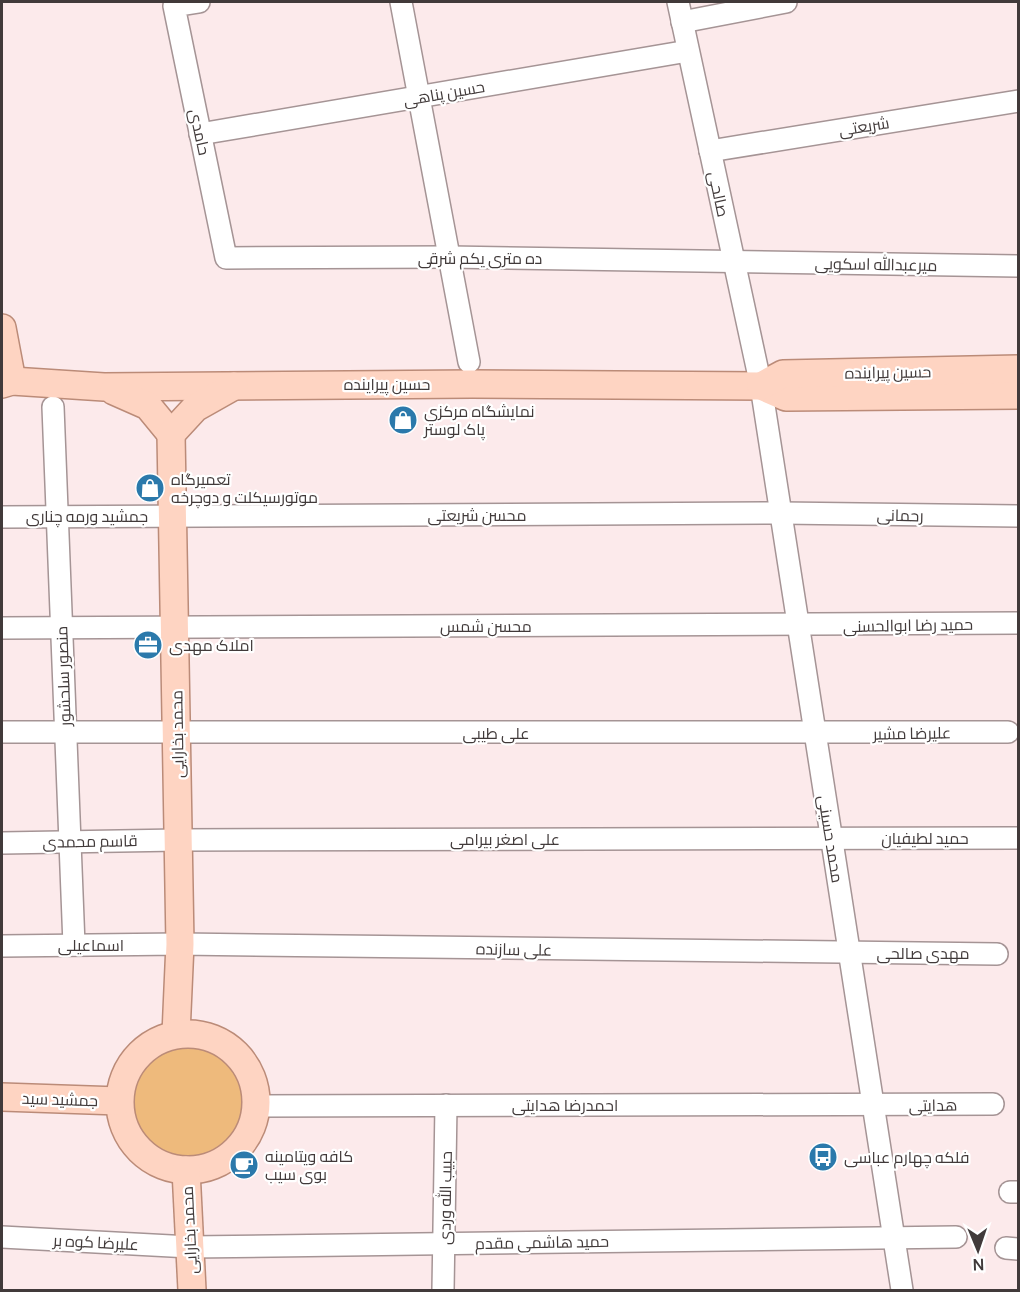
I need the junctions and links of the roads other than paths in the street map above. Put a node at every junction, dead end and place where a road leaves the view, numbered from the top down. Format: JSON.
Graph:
{"nodes":[{"id":1,"x":199,"y":2,"type":"edge"},
{"id":2,"x":400,"y":2,"type":"edge"},
{"id":3,"x":786,"y":2,"type":"edge"},
{"id":4,"x":680,"y":12,"type":"edge"},
{"id":5,"x":688,"y":51,"type":"junction"},
{"id":6,"x":419,"y":98,"type":"junction"},
{"id":7,"x":1018,"y":100,"type":"edge"},
{"id":8,"x":200,"y":135,"type":"junction"},
{"id":9,"x":710,"y":151,"type":"junction"},
{"id":10,"x":449,"y":257,"type":"junction"},
{"id":11,"x":226,"y":258,"type":"joint"},
{"id":12,"x":734,"y":261,"type":"junction"},
{"id":13,"x":1018,"y":266,"type":"edge"},
{"id":14,"x":2,"y":328,"type":"edge"},
{"id":15,"x":469,"y":362,"type":"dead end"},
{"id":16,"x":1018,"y":369,"type":"edge"},
{"id":17,"x":5,"y":380,"type":"edge"},
{"id":18,"x":237,"y":385,"type":"junction"},
{"id":19,"x":761,"y":386,"type":"junction"},
{"id":20,"x":104,"y":387,"type":"junction"},
{"id":21,"x":1018,"y":395,"type":"edge"},
{"id":22,"x":53,"y":407,"type":"dead end"},
{"id":23,"x":171,"y":434,"type":"junction"},
{"id":24,"x":781,"y":513,"type":"junction"},
{"id":25,"x":57,"y":516,"type":"junction"},
{"id":26,"x":173,"y":516,"type":"junction"},
{"id":27,"x":1018,"y":516,"type":"edge"},
{"id":28,"x":2,"y":517,"type":"edge"},
{"id":29,"x":1018,"y":623,"type":"edge"},
{"id":30,"x":798,"y":626,"type":"junction"},
{"id":31,"x":2,"y":627,"type":"edge"},
{"id":32,"x":61,"y":627,"type":"junction"},
{"id":33,"x":175,"y":627,"type":"junction"},
{"id":34,"x":2,"y":732,"type":"edge"},
{"id":35,"x":1008,"y":732,"type":"dead end"},
{"id":36,"x":65,"y":733,"type":"junction"},
{"id":37,"x":177,"y":733,"type":"junction"},
{"id":38,"x":815,"y":734,"type":"junction"},
{"id":39,"x":1018,"y":838,"type":"edge"},
{"id":40,"x":831,"y":839,"type":"junction"},
{"id":41,"x":178,"y":840,"type":"junction"},
{"id":42,"x":70,"y":842,"type":"junction"},
{"id":43,"x":2,"y":843,"type":"edge"},
{"id":44,"x":74,"y":945,"type":"junction"},
{"id":45,"x":180,"y":945,"type":"junction"},
{"id":46,"x":2,"y":946,"type":"edge"},
{"id":47,"x":849,"y":953,"type":"junction"},
{"id":48,"x":997,"y":954,"type":"dead end"},
{"id":49,"x":176,"y":1034,"type":"junction"},
{"id":50,"x":2,"y":1097,"type":"edge"},
{"id":51,"x":119,"y":1101,"type":"junction"},
{"id":52,"x":993,"y":1104,"type":"dead end"},
{"id":53,"x":446,"y":1105,"type":"junction"},
{"id":54,"x":872,"y":1105,"type":"junction"},
{"id":55,"x":257,"y":1106,"type":"junction"},
{"id":56,"x":186,"y":1170,"type":"junction"},
{"id":57,"x":2,"y":1237,"type":"edge"},
{"id":58,"x":956,"y":1237,"type":"dead end"},
{"id":59,"x":894,"y":1238,"type":"junction"},
{"id":60,"x":444,"y":1243,"type":"junction"},
{"id":61,"x":190,"y":1247,"type":"junction"},
{"id":62,"x":192,"y":1290,"type":"edge"},
{"id":63,"x":443,"y":1290,"type":"edge"},
{"id":64,"x":902,"y":1290,"type":"edge"}],
"edges":[{"from":1,"to":8,"type":"street","name":"حامدی"},
{"from":2,"to":6,"type":"street"},
{"from":3,"to":4,"type":"street"},
{"from":4,"to":5,"type":"street","name":"صالحی"},
{"from":5,"to":6,"type":"street","name":"حسین پناهی"},
{"from":5,"to":9,"type":"street","name":"صالحی"},
{"from":6,"to":8,"type":"street","name":"حسین پناهی"},
{"from":6,"to":10,"type":"street"},
{"from":7,"to":9,"type":"street","name":"شریعتی"},
{"from":8,"to":11,"type":"street","name":"حامدی"},
{"from":9,"to":12,"type":"street","name":"صالحی"},
{"from":10,"to":11,"type":"street","name":"ده متری یکم شرقی"},
{"from":10,"to":12,"type":"street","name":"ده متری یکم شرقی"},
{"from":10,"to":15,"type":"street"},
{"from":12,"to":13,"type":"street","name":"میرعبدالله اسکویی"},
{"from":12,"to":19,"type":"street","name":"صالحی"},
{"from":14,"to":17,"type":"main road"},
{"from":16,"to":19,"type":"main road","name":"حسین پیراینده"},
{"from":17,"to":20,"type":"main road","name":"حسین پیراینده"},
{"from":18,"to":19,"type":"main road","name":"حسین پیراینده"},
{"from":18,"to":20,"type":"main road","name":"حسین پیراینده"},
{"from":18,"to":23,"type":"main road"},
{"from":19,"to":21,"type":"main road","name":"حسین پیراینده"},
{"from":19,"to":24,"type":"street","name":"محمد حسینی"},
{"from":20,"to":23,"type":"main road"},
{"from":22,"to":25,"type":"street","name":"منصور سلحشور"},
{"from":23,"to":26,"type":"main road","name":"محمد بخارایی"},
{"from":24,"to":26,"type":"street","name":"محسن شریعتی"},
{"from":24,"to":27,"type":"street","name":"رحمانی"},
{"from":24,"to":30,"type":"street","name":"محمد حسینی"},
{"from":25,"to":26,"type":"street","name":"جمشید ورمه چناری"},
{"from":25,"to":28,"type":"street","name":"جمشید ورمه چناری"},
{"from":25,"to":32,"type":"street","name":"منصور سلحشور"},
{"from":26,"to":33,"type":"main road","name":"محمد بخارایی"},
{"from":29,"to":30,"type":"street","name":"حمید رضا ابوالحسنی"},
{"from":30,"to":33,"type":"street","name":"محسن شمس"},
{"from":30,"to":38,"type":"street","name":"محمد حسینی"},
{"from":31,"to":32,"type":"street","name":"محسن شمس"},
{"from":32,"to":33,"type":"street","name":"محسن شمس"},
{"from":32,"to":36,"type":"street","name":"منصور سلحشور"},
{"from":33,"to":37,"type":"main road","name":"محمد بخارایی"},
{"from":34,"to":36,"type":"street","name":"علی طیبی"},
{"from":35,"to":38,"type":"street","name":"علیرضا مشیر"},
{"from":36,"to":37,"type":"street","name":"علی طیبی"},
{"from":36,"to":42,"type":"street","name":"منصور سلحشور"},
{"from":37,"to":38,"type":"street","name":"علی طیبی"},
{"from":37,"to":41,"type":"main road","name":"محمد بخارایی"},
{"from":38,"to":40,"type":"street","name":"محمد حسینی"},
{"from":39,"to":40,"type":"street","name":"حمید لطیفیان"},
{"from":40,"to":41,"type":"street","name":"علی اصغر بیرامی"},
{"from":40,"to":47,"type":"street","name":"محمد حسینی"},
{"from":41,"to":42,"type":"street","name":"قاسم محمدی"},
{"from":41,"to":45,"type":"main road","name":"محمد بخارایی"},
{"from":42,"to":43,"type":"street","name":"قاسم محمدی"},
{"from":42,"to":44,"type":"street","name":"منصور سلحشور"},
{"from":44,"to":45,"type":"street","name":"اسماعیلی"},
{"from":44,"to":46,"type":"street","name":"اسماعیلی"},
{"from":45,"to":47,"type":"street","name":"علی سازنده"},
{"from":45,"to":49,"type":"main road","name":"محمد بخارایی"},
{"from":47,"to":48,"type":"street","name":"مهدی صالحی"},
{"from":47,"to":54,"type":"street","name":"محمد حسینی"},
{"from":49,"to":51,"type":"main road"},
{"from":49,"to":55,"type":"main road"},
{"from":50,"to":51,"type":"main road","name":"جمشید سید"},
{"from":51,"to":56,"type":"main road"},
{"from":52,"to":54,"type":"street","name":"هدایتی"},
{"from":53,"to":54,"type":"street","name":"احمدرضا هدایتی"},
{"from":53,"to":55,"type":"street","name":"احمدرضا هدایتی"},
{"from":53,"to":60,"type":"street","name":"حبیب الله وردی"},
{"from":54,"to":59,"type":"street","name":"محمد حسینی"},
{"from":55,"to":56,"type":"main road"},
{"from":56,"to":61,"type":"main road","name":"محمد بخارایی"},
{"from":57,"to":61,"type":"street","name":"علیرضا کوه بر"},
{"from":58,"to":59,"type":"street","name":"حمید هاشمی مقدم"},
{"from":59,"to":60,"type":"street","name":"حمید هاشمی مقدم"},
{"from":59,"to":64,"type":"street","name":"محمد حسینی"},
{"from":60,"to":61,"type":"street","name":"حمید هاشمی مقدم"},
{"from":60,"to":63,"type":"street","name":"حبیب الله وردی"},
{"from":61,"to":62,"type":"main road","name":"محمد بخارایی"}]}
